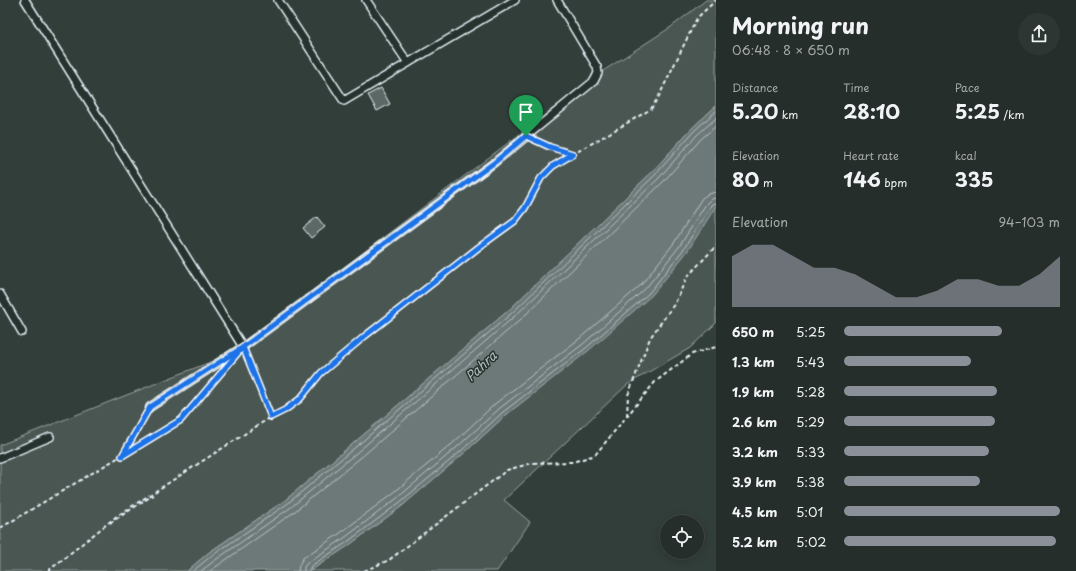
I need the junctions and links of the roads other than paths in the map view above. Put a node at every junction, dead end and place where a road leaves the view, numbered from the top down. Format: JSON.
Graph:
{"nodes":[{"id":1,"x":25,"y":0,"type":"edge"},
{"id":2,"x":278,"y":0,"type":"edge"},
{"id":3,"x":366,"y":0,"type":"edge"},
{"id":4,"x":515,"y":0,"type":"edge"},
{"id":5,"x":557,"y":0,"type":"edge"},
{"id":6,"x":408,"y":63,"type":"junction"},
{"id":7,"x":0,"y":294,"type":"edge"},
{"id":8,"x":22,"y":332,"type":"dead end"},
{"id":9,"x":243,"y":347,"type":"junction"},
{"id":10,"x":150,"y":407,"type":"road end"},
{"id":11,"x":50,"y":437,"type":"dead end"},
{"id":12,"x":0,"y":458,"type":"edge"}],
"edges":[{"from":1,"to":9,"type":"lane"},
{"from":2,"to":6,"type":"lane"},
{"from":3,"to":6,"type":"lane"},
{"from":4,"to":6,"type":"lane"},
{"from":5,"to":9,"type":"lane"},
{"from":7,"to":8,"type":"lane"},
{"from":9,"to":10,"type":"lane"},
{"from":11,"to":12,"type":"lane"}]}
